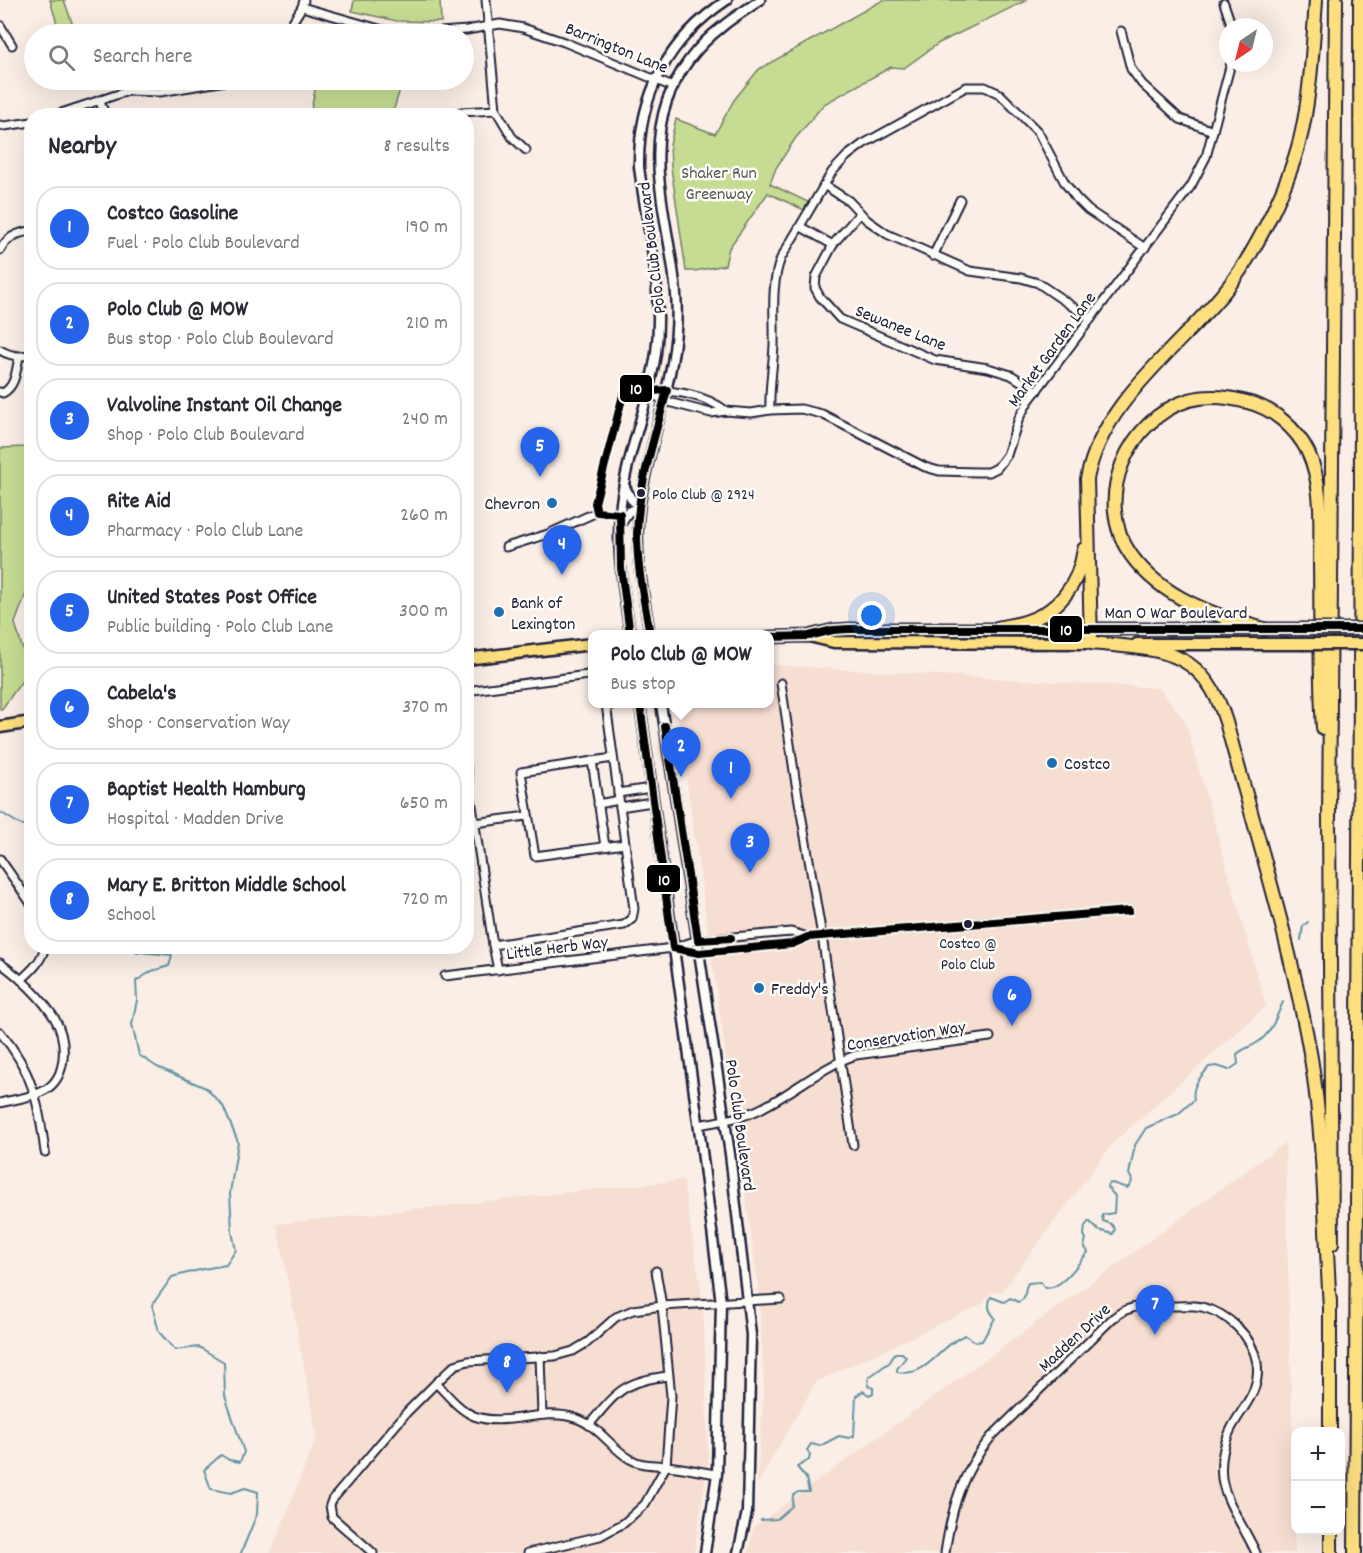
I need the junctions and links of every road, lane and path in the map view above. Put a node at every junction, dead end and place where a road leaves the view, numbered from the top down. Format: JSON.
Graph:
{"nodes":[{"id":1,"x":486,"y":0,"type":"edge"},
{"id":2,"x":727,"y":0,"type":"edge"},
{"id":3,"x":760,"y":0,"type":"edge"},
{"id":4,"x":1316,"y":0,"type":"edge"},
{"id":5,"x":1336,"y":0,"type":"edge"},
{"id":6,"x":1360,"y":0,"type":"edge"},
{"id":7,"x":1224,"y":3,"type":"dead end"},
{"id":8,"x":303,"y":4,"type":"edge"},
{"id":9,"x":1229,"y":18,"type":"edge"},
{"id":10,"x":291,"y":24,"type":"edge"},
{"id":11,"x":365,"y":24,"type":"edge"},
{"id":12,"x":0,"y":25,"type":"edge"},
{"id":13,"x":488,"y":26,"type":"junction"},
{"id":14,"x":474,"y":29,"type":"edge"},
{"id":15,"x":1121,"y":31,"type":"dead end"},
{"id":16,"x":12,"y":45,"type":"dead end"},
{"id":17,"x":1229,"y":72,"type":"edge"},
{"id":18,"x":656,"y":80,"type":"junction"},
{"id":19,"x":673,"y":87,"type":"junction"},
{"id":20,"x":172,"y":90,"type":"edge"},
{"id":21,"x":99,"y":100,"type":"junction"},
{"id":22,"x":76,"y":108,"type":"edge"},
{"id":23,"x":102,"y":108,"type":"edge"},
{"id":24,"x":496,"y":110,"type":"junction"},
{"id":25,"x":474,"y":111,"type":"edge"},
{"id":26,"x":24,"y":123,"type":"edge"},
{"id":27,"x":0,"y":125,"type":"edge"},
{"id":28,"x":1213,"y":131,"type":"junction"},
{"id":29,"x":526,"y":150,"type":"dead end"},
{"id":30,"x":824,"y":185,"type":"junction"},
{"id":31,"x":960,"y":200,"type":"dead end"},
{"id":32,"x":860,"y":213,"type":"junction"},
{"id":33,"x":801,"y":227,"type":"junction"},
{"id":34,"x":24,"y":232,"type":"edge"},
{"id":35,"x":833,"y":245,"type":"junction"},
{"id":36,"x":1145,"y":248,"type":"junction"},
{"id":37,"x":0,"y":250,"type":"edge"},
{"id":38,"x":933,"y":256,"type":"junction"},
{"id":39,"x":1091,"y":319,"type":"junction"},
{"id":40,"x":0,"y":352,"type":"edge"},
{"id":41,"x":24,"y":356,"type":"edge"},
{"id":42,"x":19,"y":357,"type":"junction"},
{"id":43,"x":667,"y":390,"type":"junction"},
{"id":44,"x":1037,"y":391,"type":"junction"},
{"id":45,"x":0,"y":392,"type":"edge"},
{"id":46,"x":648,"y":392,"type":"junction"},
{"id":47,"x":664,"y":401,"type":"junction"},
{"id":48,"x":770,"y":410,"type":"junction"},
{"id":49,"x":726,"y":411,"type":"junction"},
{"id":50,"x":624,"y":484,"type":"junction"},
{"id":51,"x":639,"y":507,"type":"junction"},
{"id":52,"x":620,"y":514,"type":"junction"},
{"id":53,"x":1088,"y":515,"type":"junction"},
{"id":54,"x":619,"y":526,"type":"junction"},
{"id":55,"x":506,"y":547,"type":"dead end"},
{"id":56,"x":997,"y":628,"type":"junction"},
{"id":57,"x":1089,"y":629,"type":"junction"},
{"id":58,"x":1264,"y":629,"type":"junction"},
{"id":59,"x":1363,"y":629,"type":"edge"},
{"id":60,"x":629,"y":630,"type":"edge"},
{"id":61,"x":649,"y":630,"type":"edge"},
{"id":62,"x":809,"y":636,"type":"junction"},
{"id":63,"x":774,"y":637,"type":"edge"},
{"id":64,"x":1091,"y":643,"type":"junction"},
{"id":65,"x":588,"y":644,"type":"edge"},
{"id":66,"x":1363,"y":644,"type":"edge"},
{"id":67,"x":474,"y":658,"type":"edge"},
{"id":68,"x":588,"y":675,"type":"edge"},
{"id":69,"x":781,"y":683,"type":"dead end"},
{"id":70,"x":474,"y":690,"type":"edge"},
{"id":71,"x":607,"y":708,"type":"edge"},
{"id":72,"x":640,"y":708,"type":"edge"},
{"id":73,"x":663,"y":708,"type":"edge"},
{"id":74,"x":24,"y":723,"type":"edge"},
{"id":75,"x":0,"y":727,"type":"edge"},
{"id":76,"x":613,"y":758,"type":"junction"},
{"id":77,"x":592,"y":761,"type":"junction"},
{"id":78,"x":651,"y":788,"type":"junction"},
{"id":79,"x":619,"y":800,"type":"junction"},
{"id":80,"x":652,"y":802,"type":"junction"},
{"id":81,"x":598,"y":804,"type":"junction"},
{"id":82,"x":474,"y":812,"type":"edge"},
{"id":83,"x":527,"y":816,"type":"junction"},
{"id":84,"x":1329,"y":819,"type":"junction"},
{"id":85,"x":476,"y":824,"type":"junction"},
{"id":86,"x":625,"y":843,"type":"junction"},
{"id":87,"x":605,"y":846,"type":"junction"},
{"id":88,"x":0,"y":859,"type":"edge"},
{"id":89,"x":24,"y":894,"type":"edge"},
{"id":90,"x":1129,"y":911,"type":"dead end"},
{"id":91,"x":822,"y":936,"type":"junction"},
{"id":92,"x":808,"y":937,"type":"junction"},
{"id":93,"x":698,"y":940,"type":"junction"},
{"id":94,"x":493,"y":945,"type":"junction"},
{"id":95,"x":673,"y":948,"type":"junction"},
{"id":96,"x":699,"y":953,"type":"junction"},
{"id":97,"x":44,"y":954,"type":"edge"},
{"id":98,"x":0,"y":963,"type":"edge"},
{"id":99,"x":498,"y":970,"type":"junction"},
{"id":100,"x":445,"y":976,"type":"dead end"},
{"id":101,"x":21,"y":980,"type":"junction"},
{"id":102,"x":0,"y":1032,"type":"edge"},
{"id":103,"x":990,"y":1037,"type":"dead end"},
{"id":104,"x":840,"y":1060,"type":"junction"},
{"id":105,"x":35,"y":1094,"type":"junction"},
{"id":106,"x":0,"y":1103,"type":"edge"},
{"id":107,"x":724,"y":1120,"type":"junction"},
{"id":108,"x":699,"y":1125,"type":"junction"},
{"id":109,"x":853,"y":1145,"type":"dead end"},
{"id":110,"x":45,"y":1152,"type":"dead end"},
{"id":111,"x":656,"y":1271,"type":"dead end"},
{"id":112,"x":782,"y":1299,"type":"dead end"},
{"id":113,"x":747,"y":1301,"type":"junction"},
{"id":114,"x":721,"y":1303,"type":"junction"},
{"id":115,"x":662,"y":1306,"type":"junction"},
{"id":116,"x":1330,"y":1308,"type":"junction"},
{"id":117,"x":1363,"y":1310,"type":"edge"},
{"id":118,"x":540,"y":1356,"type":"junction"},
{"id":119,"x":668,"y":1376,"type":"junction"},
{"id":120,"x":435,"y":1383,"type":"junction"},
{"id":121,"x":542,"y":1415,"type":"junction"},
{"id":122,"x":589,"y":1425,"type":"junction"},
{"id":123,"x":1330,"y":1427,"type":"edge"},
{"id":124,"x":1355,"y":1433,"type":"junction"},
{"id":125,"x":666,"y":1466,"type":"junction"},
{"id":126,"x":717,"y":1474,"type":"junction"},
{"id":127,"x":1330,"y":1535,"type":"edge"},
{"id":128,"x":373,"y":1553,"type":"edge"},
{"id":129,"x":528,"y":1553,"type":"edge"},
{"id":130,"x":705,"y":1553,"type":"edge"},
{"id":131,"x":738,"y":1553,"type":"edge"},
{"id":132,"x":946,"y":1553,"type":"edge"},
{"id":133,"x":1256,"y":1553,"type":"edge"},
{"id":134,"x":1331,"y":1553,"type":"edge"},
{"id":135,"x":1355,"y":1553,"type":"edge"}],
"edges":[{"from":1,"to":13,"type":"street"},
{"from":2,"to":18,"type":"street","name":"Polo Club Boulevard"},
{"from":3,"to":19,"type":"street","name":"Polo Club Boulevard"},
{"from":4,"to":53,"type":"highway"},
{"from":5,"to":84,"type":"highway"},
{"from":6,"to":124,"type":"highway"},
{"from":7,"to":9,"type":"street"},
{"from":8,"to":10,"type":"street"},
{"from":8,"to":11,"type":"street","name":"Barrington Lane"},
{"from":12,"to":16,"type":"street"},
{"from":13,"to":14,"type":"street","name":"Barrington Lane"},
{"from":13,"to":18,"type":"street","name":"Barrington Lane"},
{"from":13,"to":24,"type":"street"},
{"from":15,"to":28,"type":"street"},
{"from":17,"to":28,"type":"street","name":"Market Garden Lane"},
{"from":18,"to":19,"type":"street","name":"Barrington Lane"},
{"from":18,"to":46,"type":"street","name":"Polo Club Boulevard"},
{"from":19,"to":43,"type":"street","name":"Polo Club Boulevard"},
{"from":20,"to":21,"type":"street"},
{"from":21,"to":22,"type":"street"},
{"from":21,"to":23,"type":"street"},
{"from":24,"to":25,"type":"street"},
{"from":24,"to":29,"type":"street"},
{"from":26,"to":27,"type":"street"},
{"from":28,"to":36,"type":"street","name":"Market Garden Lane"},
{"from":30,"to":32,"type":"street"},
{"from":30,"to":33,"type":"street"},
{"from":30,"to":36,"type":"street"},
{"from":31,"to":38,"type":"street"},
{"from":32,"to":35,"type":"street","name":"Sewanee Lane"},
{"from":32,"to":38,"type":"street"},
{"from":33,"to":35,"type":"street"},
{"from":33,"to":48,"type":"street"},
{"from":34,"to":37,"type":"street"},
{"from":35,"to":44,"type":"street","name":"Sewanee Lane"},
{"from":36,"to":39,"type":"street","name":"Market Garden Lane"},
{"from":38,"to":39,"type":"street"},
{"from":39,"to":44,"type":"street","name":"Market Garden Lane"},
{"from":40,"to":42,"type":"street"},
{"from":41,"to":42,"type":"street"},
{"from":42,"to":45,"type":"street"},
{"from":43,"to":46,"type":"street","name":"Market Garden Lane"},
{"from":43,"to":47,"type":"street","name":"Polo Club Boulevard"},
{"from":43,"to":49,"type":"street","name":"Market Garden Lane"},
{"from":44,"to":48,"type":"street","name":"Market Garden Lane"},
{"from":46,"to":47,"type":"street","name":"Market Garden Lane"},
{"from":46,"to":50,"type":"street","name":"Polo Club Boulevard"},
{"from":47,"to":49,"type":"street","name":"Market Garden Lane"},
{"from":47,"to":51,"type":"street","name":"Polo Club Boulevard"},
{"from":48,"to":49,"type":"street","name":"Market Garden Lane"},
{"from":50,"to":51,"type":"street"},
{"from":50,"to":52,"type":"street","name":"Polo Club Boulevard"},
{"from":51,"to":54,"type":"street"},
{"from":51,"to":61,"type":"street","name":"Polo Club Boulevard"},
{"from":52,"to":54,"type":"street","name":"Polo Club Boulevard"},
{"from":52,"to":55,"type":"street"},
{"from":53,"to":56,"type":"highway"},
{"from":53,"to":57,"type":"highway"},
{"from":54,"to":60,"type":"street","name":"Polo Club Boulevard"},
{"from":56,"to":57,"type":"main road","name":"Man O War Boulevard"},
{"from":56,"to":62,"type":"main road","name":"Man O War Boulevard"},
{"from":57,"to":58,"type":"main road","name":"Man O War Boulevard"},
{"from":57,"to":64,"type":"highway"},
{"from":58,"to":59,"type":"main road","name":"Man O War Boulevard","bridge":true},
{"from":58,"to":84,"type":"highway"},
{"from":62,"to":63,"type":"main road","name":"Man O War Boulevard"},
{"from":62,"to":64,"type":"main road","name":"Man O War Boulevard"},
{"from":64,"to":66,"type":"main road","name":"Man O War Boulevard","bridge":true},
{"from":64,"to":116,"type":"highway"},
{"from":65,"to":67,"type":"main road"},
{"from":68,"to":70,"type":"street"},
{"from":69,"to":91,"type":"street"},
{"from":71,"to":76,"type":"street"},
{"from":72,"to":78,"type":"street"},
{"from":73,"to":93,"type":"street","name":"Polo Club Boulevard"},
{"from":74,"to":75,"type":"main road"},
{"from":76,"to":77,"type":"street"},
{"from":76,"to":79,"type":"street"},
{"from":77,"to":81,"type":"street"},
{"from":77,"to":83,"type":"street"},
{"from":78,"to":79,"type":"street"},
{"from":78,"to":80,"type":"street"},
{"from":79,"to":80,"type":"street"},
{"from":79,"to":81,"type":"street"},
{"from":79,"to":86,"type":"street"},
{"from":80,"to":95,"type":"street"},
{"from":81,"to":87,"type":"street"},
{"from":82,"to":85,"type":"street"},
{"from":83,"to":85,"type":"street"},
{"from":83,"to":87,"type":"street"},
{"from":84,"to":116,"type":"highway"},
{"from":85,"to":94,"type":"street"},
{"from":86,"to":87,"type":"street"},
{"from":86,"to":94,"type":"street"},
{"from":88,"to":89,"type":"street"},
{"from":90,"to":91,"type":"street"},
{"from":91,"to":92,"type":"street"},
{"from":91,"to":104,"type":"street"},
{"from":92,"to":93,"type":"street"},
{"from":92,"to":96,"type":"street"},
{"from":93,"to":95,"type":"street"},
{"from":93,"to":96,"type":"street","name":"Polo Club Boulevard"},
{"from":94,"to":99,"type":"street"},
{"from":95,"to":96,"type":"street"},
{"from":95,"to":99,"type":"street","name":"Little Herb Way"},
{"from":95,"to":108,"type":"street"},
{"from":96,"to":107,"type":"street","name":"Polo Club Boulevard"},
{"from":97,"to":101,"type":"street"},
{"from":98,"to":101,"type":"street"},
{"from":99,"to":100,"type":"street","name":"Little Herb Way"},
{"from":101,"to":105,"type":"street"},
{"from":102,"to":105,"type":"street"},
{"from":103,"to":104,"type":"street","name":"Conservation Way"},
{"from":104,"to":107,"type":"street","name":"Conservation Way"},
{"from":104,"to":109,"type":"street"},
{"from":105,"to":106,"type":"street"},
{"from":105,"to":110,"type":"street"},
{"from":107,"to":108,"type":"street","name":"Conservation Way"},
{"from":107,"to":113,"type":"street","name":"Polo Club Boulevard"},
{"from":108,"to":114,"type":"street"},
{"from":111,"to":115,"type":"street"},
{"from":112,"to":113,"type":"street"},
{"from":113,"to":114,"type":"street"},
{"from":113,"to":131,"type":"street","name":"Polo Club Boulevard"},
{"from":114,"to":115,"type":"street"},
{"from":114,"to":126,"type":"street"},
{"from":115,"to":118,"type":"street"},
{"from":115,"to":119,"type":"street"},
{"from":116,"to":123,"type":"highway"},
{"from":117,"to":124,"type":"highway"},
{"from":118,"to":120,"type":"street"},
{"from":118,"to":121,"type":"street"},
{"from":119,"to":122,"type":"street"},
{"from":119,"to":125,"type":"street"},
{"from":120,"to":121,"type":"street"},
{"from":120,"to":128,"type":"street"},
{"from":121,"to":122,"type":"street"},
{"from":122,"to":125,"type":"street"},
{"from":124,"to":135,"type":"highway"},
{"from":125,"to":126,"type":"street"},
{"from":125,"to":129,"type":"street"},
{"from":126,"to":130,"type":"street"},
{"from":127,"to":134,"type":"highway"},
{"from":132,"to":133,"type":"street","name":"Madden Drive"}]}
